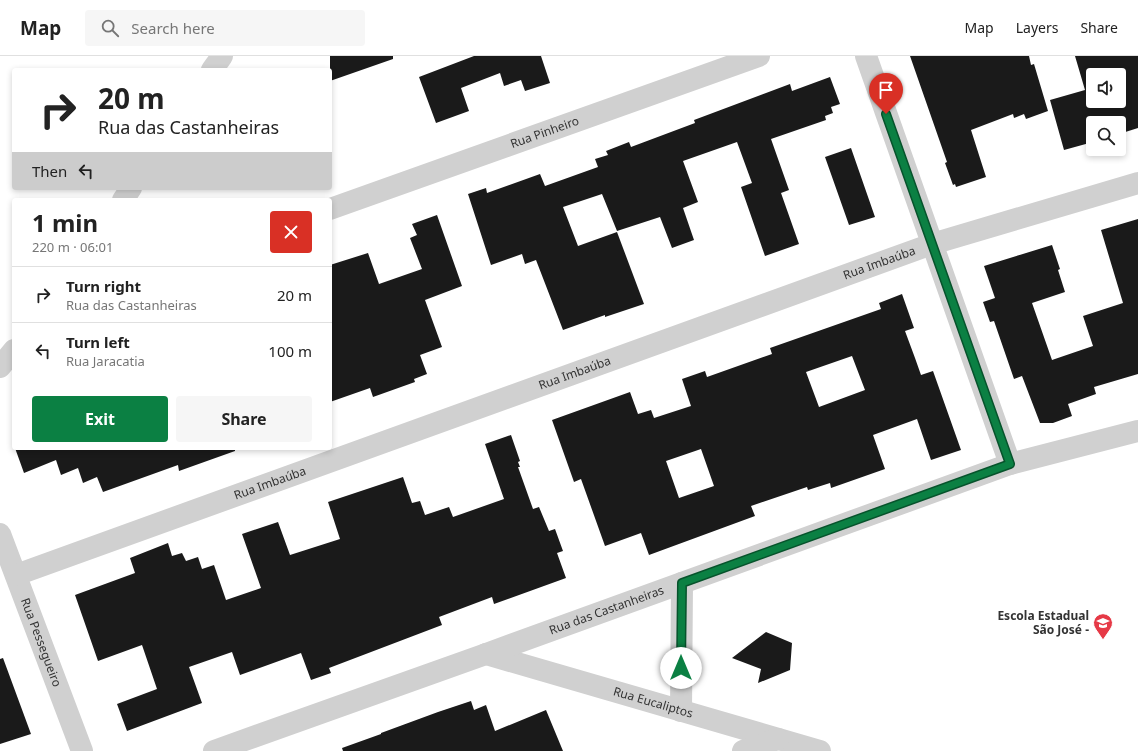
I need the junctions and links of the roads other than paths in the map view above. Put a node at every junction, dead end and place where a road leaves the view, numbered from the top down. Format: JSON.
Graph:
{"nodes":[{"id":1,"x":222,"y":56,"type":"edge"},
{"id":2,"x":759,"y":56,"type":"edge"},
{"id":3,"x":866,"y":56,"type":"edge"},
{"id":4,"x":213,"y":68,"type":"edge"},
{"id":5,"x":1138,"y":183,"type":"edge"},
{"id":6,"x":332,"y":208,"type":"edge"},
{"id":7,"x":932,"y":244,"type":"junction"},
{"id":8,"x":12,"y":352,"type":"edge"},
{"id":9,"x":0,"y":367,"type":"edge"},
{"id":10,"x":1138,"y":431,"type":"edge"},
{"id":11,"x":1010,"y":464,"type":"junction"},
{"id":12,"x":0,"y":534,"type":"edge"},
{"id":13,"x":16,"y":575,"type":"junction"},
{"id":14,"x":682,"y":583,"type":"junction"},
{"id":15,"x":486,"y":654,"type":"junction"},
{"id":16,"x":681,"y":711,"type":"junction"},
{"id":17,"x":778,"y":739,"type":"junction"},
{"id":18,"x":82,"y":751,"type":"edge"},
{"id":19,"x":214,"y":751,"type":"edge"},
{"id":20,"x":743,"y":751,"type":"edge"},
{"id":21,"x":820,"y":751,"type":"edge"}],
"edges":[{"from":1,"to":4,"type":"street"},
{"from":2,"to":6,"type":"street","name":"Rua Pinheiro"},
{"from":3,"to":7,"type":"street"},
{"from":5,"to":7,"type":"street","name":"Rua Imbaúba"},
{"from":7,"to":11,"type":"street"},
{"from":7,"to":13,"type":"street","name":"Rua Imbaúba"},
{"from":8,"to":9,"type":"street"},
{"from":10,"to":11,"type":"street","name":"Rua das Castanheiras"},
{"from":11,"to":14,"type":"street","name":"Rua das Castanheiras"},
{"from":12,"to":13,"type":"street","name":"Rua Pessegueiro"},
{"from":13,"to":18,"type":"street","name":"Rua Pessegueiro"},
{"from":14,"to":15,"type":"street","name":"Rua das Castanheiras"},
{"from":14,"to":16,"type":"street"},
{"from":15,"to":16,"type":"street","name":"Rua Eucaliptos"},
{"from":15,"to":19,"type":"street","name":"Rua das Castanheiras"},
{"from":16,"to":17,"type":"street","name":"Rua Eucaliptos"},
{"from":17,"to":20,"type":"street"},
{"from":17,"to":21,"type":"street","name":"Rua Eucaliptos"}]}
